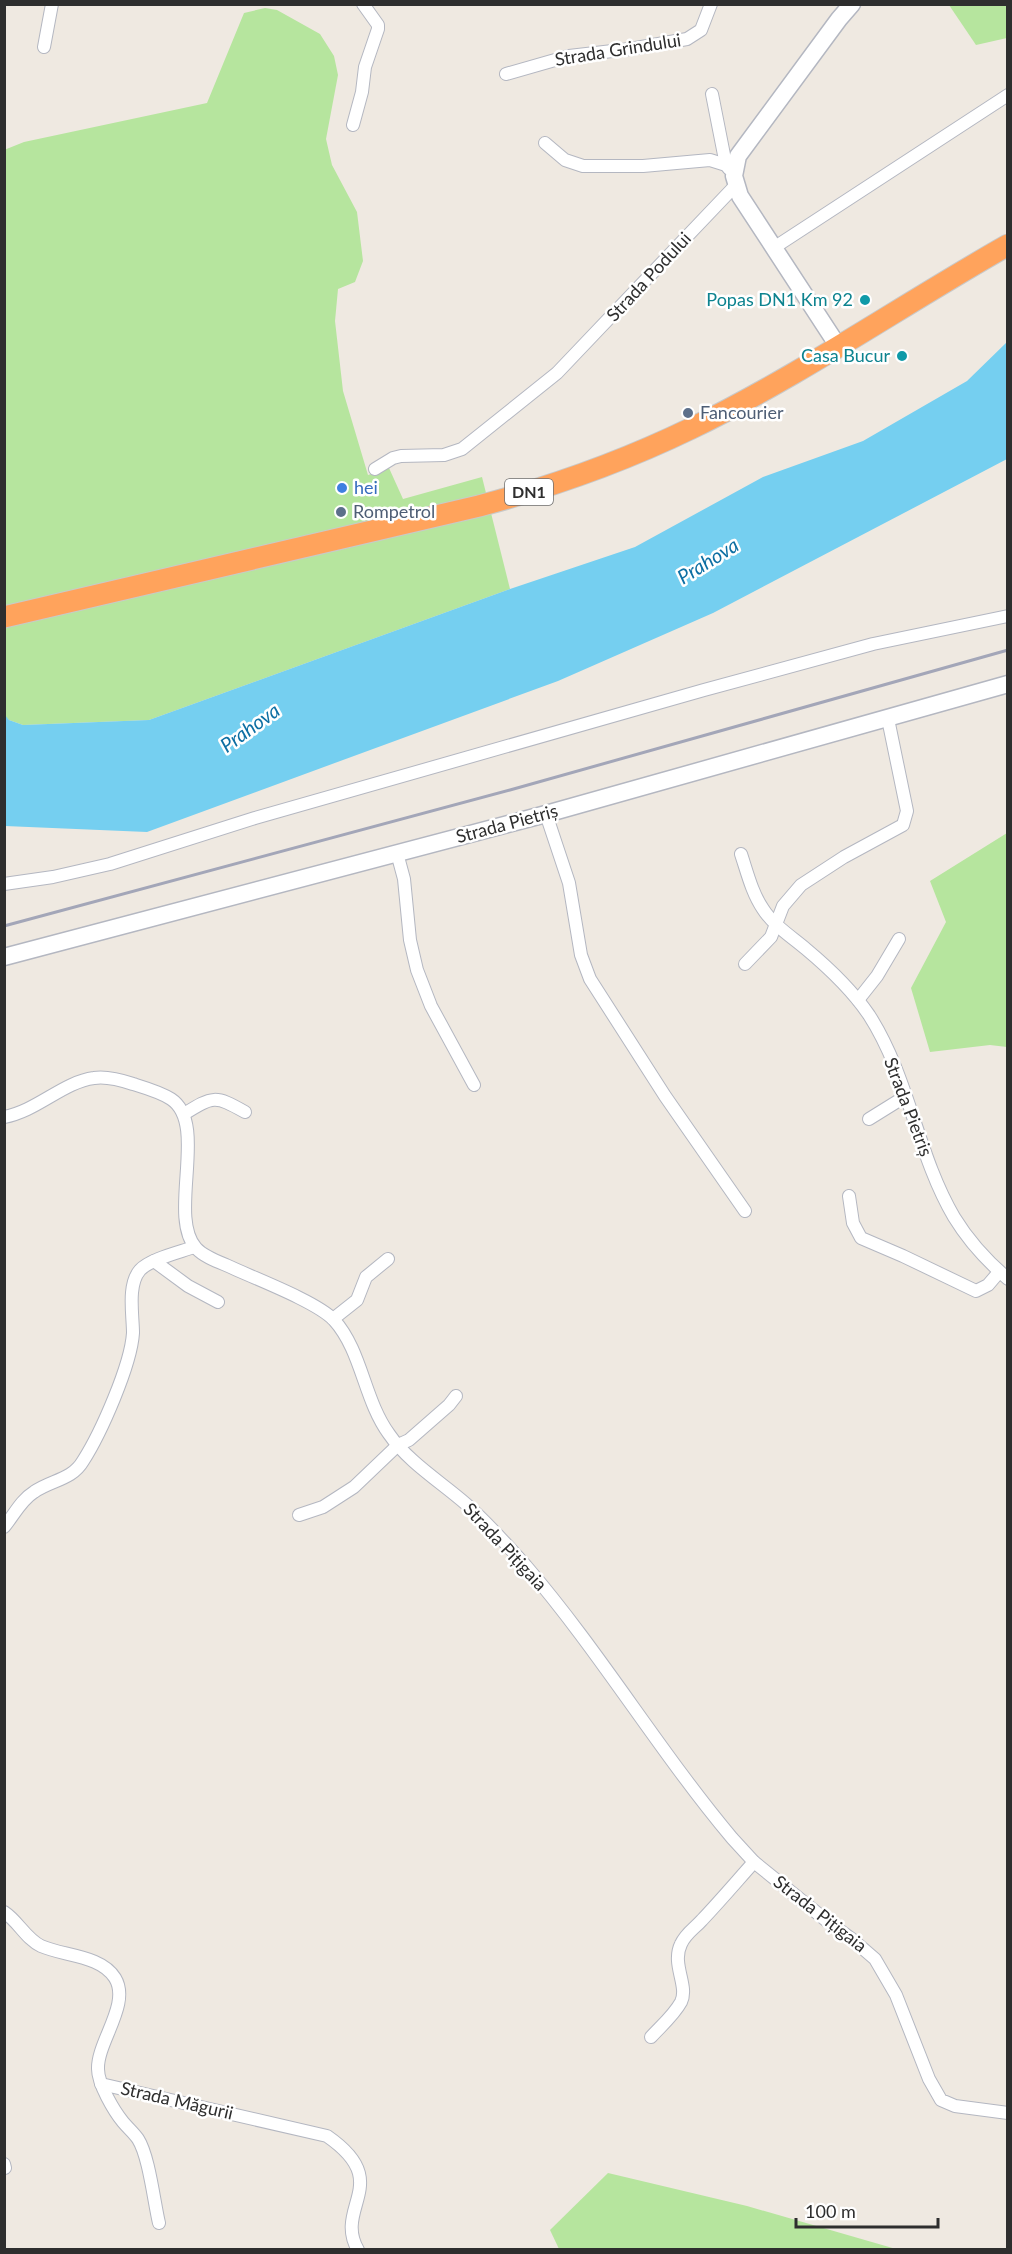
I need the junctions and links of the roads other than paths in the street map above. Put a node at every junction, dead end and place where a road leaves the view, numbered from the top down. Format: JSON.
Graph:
{"nodes":[{"id":1,"x":52,"y":4,"type":"edge"},
{"id":2,"x":363,"y":4,"type":"edge"},
{"id":3,"x":711,"y":4,"type":"edge"},
{"id":4,"x":852,"y":4,"type":"edge"},
{"id":5,"x":45,"y":47,"type":"dead end"},
{"id":6,"x":506,"y":74,"type":"dead end"},
{"id":7,"x":712,"y":94,"type":"dead end"},
{"id":8,"x":1008,"y":95,"type":"edge"},
{"id":9,"x":353,"y":125,"type":"dead end"},
{"id":10,"x":545,"y":143,"type":"dead end"},
{"id":11,"x":732,"y":176,"type":"junction"},
{"id":12,"x":1008,"y":245,"type":"edge"},
{"id":13,"x":775,"y":247,"type":"junction"},
{"id":14,"x":1008,"y":258,"type":"edge"},
{"id":15,"x":838,"y":345,"type":"junction"},
{"id":16,"x":375,"y":469,"type":"dead end"},
{"id":17,"x":1008,"y":616,"type":"edge"},
{"id":18,"x":4,"y":617,"type":"edge"},
{"id":19,"x":4,"y":629,"type":"edge"},
{"id":20,"x":1008,"y":684,"type":"edge"},
{"id":21,"x":888,"y":719,"type":"junction"},
{"id":22,"x":546,"y":814,"type":"junction"},
{"id":23,"x":397,"y":854,"type":"junction"},
{"id":24,"x":741,"y":854,"type":"dead end"},
{"id":25,"x":4,"y":884,"type":"edge"},
{"id":26,"x":776,"y":924,"type":"junction"},
{"id":27,"x":899,"y":939,"type":"dead end"},
{"id":28,"x":4,"y":957,"type":"edge"},
{"id":29,"x":745,"y":964,"type":"dead end"},
{"id":30,"x":858,"y":1000,"type":"junction"},
{"id":31,"x":474,"y":1085,"type":"dead end"},
{"id":32,"x":906,"y":1096,"type":"junction"},
{"id":33,"x":245,"y":1112,"type":"dead end"},
{"id":34,"x":184,"y":1114,"type":"junction"},
{"id":35,"x":4,"y":1117,"type":"edge"},
{"id":36,"x":870,"y":1119,"type":"dead end"},
{"id":37,"x":849,"y":1196,"type":"dead end"},
{"id":38,"x":746,"y":1211,"type":"dead end"},
{"id":39,"x":194,"y":1247,"type":"junction"},
{"id":40,"x":388,"y":1259,"type":"dead end"},
{"id":41,"x":154,"y":1262,"type":"junction"},
{"id":42,"x":1003,"y":1275,"type":"edge"},
{"id":43,"x":218,"y":1302,"type":"dead end"},
{"id":44,"x":333,"y":1319,"type":"junction"},
{"id":45,"x":456,"y":1396,"type":"dead end"},
{"id":46,"x":398,"y":1445,"type":"junction"},
{"id":47,"x":299,"y":1515,"type":"dead end"},
{"id":48,"x":4,"y":1527,"type":"edge"},
{"id":49,"x":754,"y":1862,"type":"junction"},
{"id":50,"x":4,"y":1912,"type":"edge"},
{"id":51,"x":651,"y":2037,"type":"dead end"},
{"id":52,"x":101,"y":2084,"type":"junction"},
{"id":53,"x":1008,"y":2113,"type":"edge"},
{"id":54,"x":159,"y":2223,"type":"dead end"},
{"id":55,"x":358,"y":2250,"type":"edge"}],
"edges":[{"from":1,"to":5,"type":"street"},
{"from":2,"to":9,"type":"street"},
{"from":3,"to":6,"type":"street","name":"Strada Grindului"},
{"from":4,"to":11,"type":"main road","name":"Strada Podului"},
{"from":7,"to":11,"type":"street"},
{"from":8,"to":13,"type":"street"},
{"from":10,"to":11,"type":"street"},
{"from":11,"to":13,"type":"main road"},
{"from":11,"to":16,"type":"street","name":"Strada Podului"},
{"from":12,"to":15,"type":"highway","number":"DN1"},
{"from":13,"to":15,"type":"main road"},
{"from":14,"to":19,"type":"highway","number":"DN1"},
{"from":15,"to":18,"type":"highway","number":"DN1"},
{"from":17,"to":25,"type":"street"},
{"from":20,"to":21,"type":"main road","name":"Strada Pietriș"},
{"from":21,"to":22,"type":"main road","name":"Strada Pietriș"},
{"from":21,"to":26,"type":"street"},
{"from":22,"to":23,"type":"main road","name":"Strada Pietriș"},
{"from":22,"to":38,"type":"street"},
{"from":23,"to":28,"type":"main road","name":"Strada Pietriș"},
{"from":23,"to":31,"type":"street"},
{"from":24,"to":26,"type":"street","name":"Strada Pietriș"},
{"from":26,"to":29,"type":"street"},
{"from":26,"to":30,"type":"street","name":"Strada Pietriș"},
{"from":27,"to":30,"type":"street"},
{"from":30,"to":32,"type":"street","name":"Strada Pietriș"},
{"from":32,"to":36,"type":"street"},
{"from":32,"to":42,"type":"street","name":"Strada Pietriș"},
{"from":33,"to":34,"type":"street"},
{"from":34,"to":35,"type":"street"},
{"from":34,"to":39,"type":"street"},
{"from":37,"to":42,"type":"street"},
{"from":39,"to":41,"type":"street"},
{"from":39,"to":44,"type":"street","name":"Strada Pițigaia"},
{"from":40,"to":44,"type":"street"},
{"from":41,"to":43,"type":"street"},
{"from":41,"to":48,"type":"street"},
{"from":44,"to":46,"type":"street","name":"Strada Pițigaia"},
{"from":45,"to":46,"type":"street"},
{"from":46,"to":47,"type":"street"},
{"from":46,"to":49,"type":"street","name":"Strada Pițigaia"},
{"from":49,"to":51,"type":"street"},
{"from":49,"to":53,"type":"street","name":"Strada Pițigaia"},
{"from":50,"to":52,"type":"street","name":"Strada Măgurii"},
{"from":52,"to":54,"type":"street"},
{"from":52,"to":55,"type":"street","name":"Strada Măgurii"}]}
